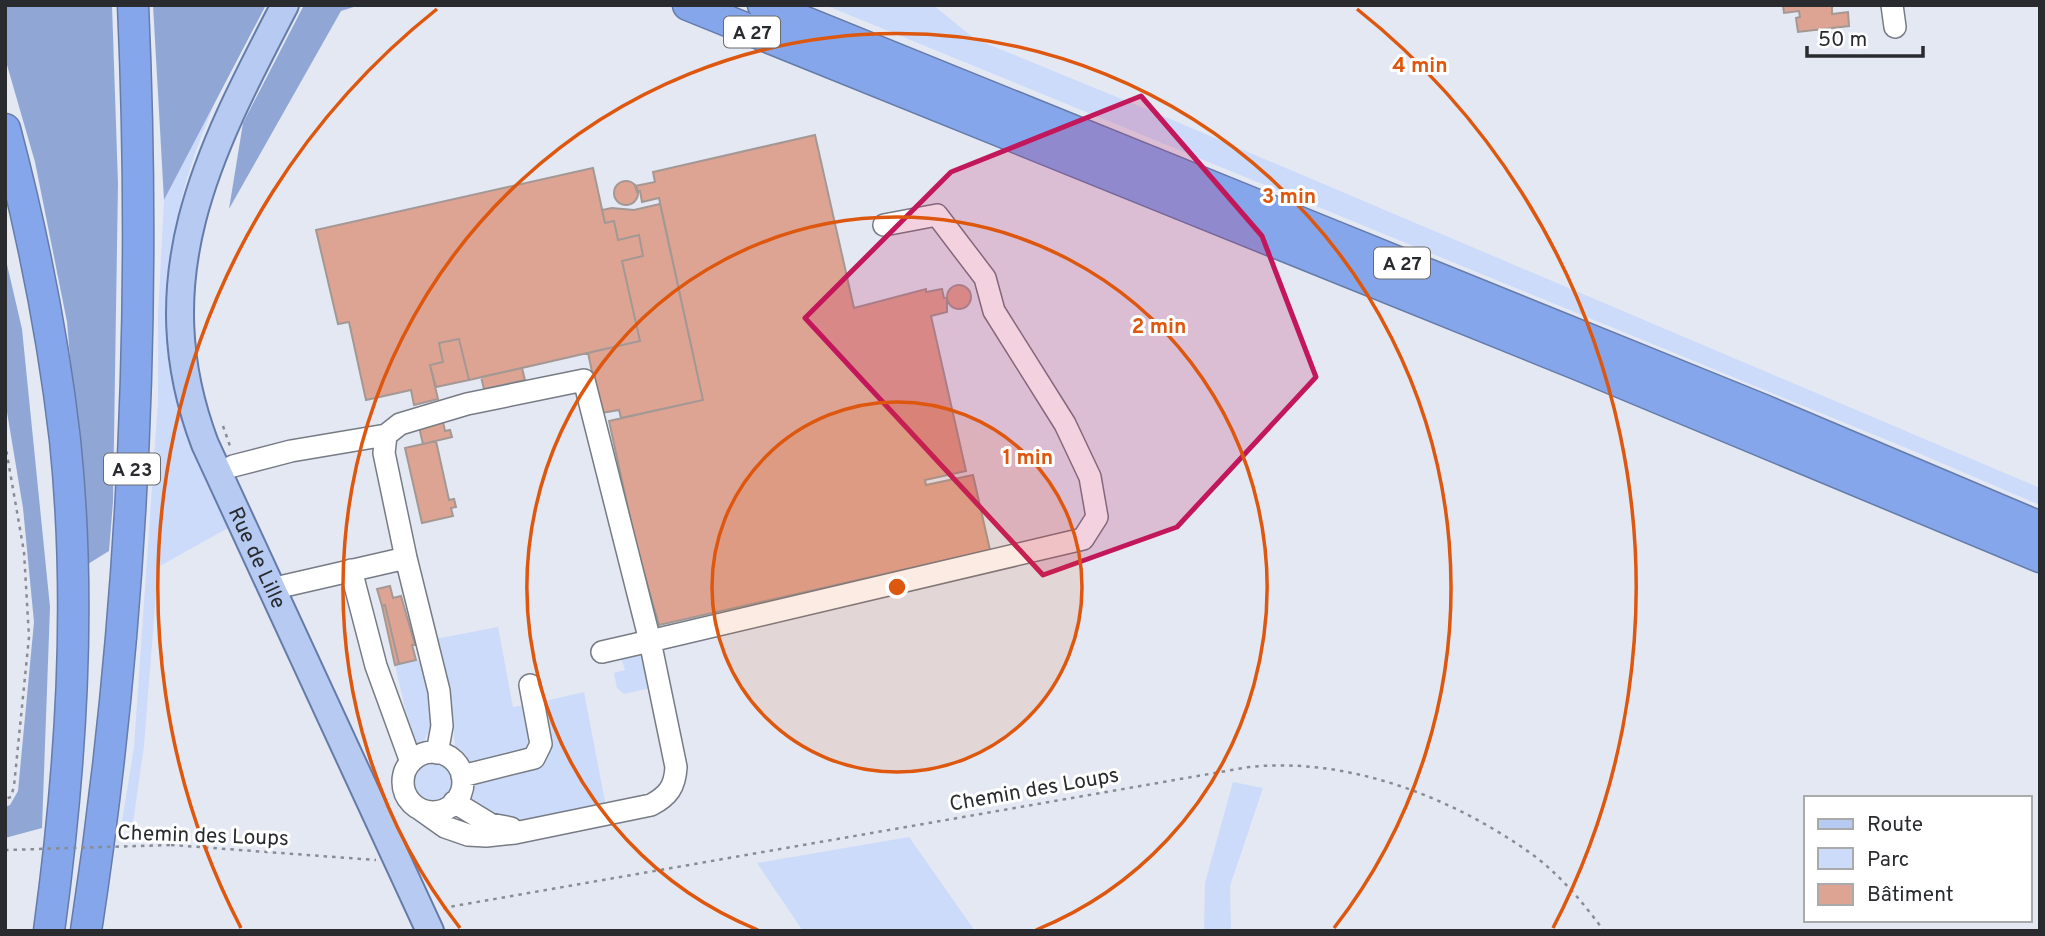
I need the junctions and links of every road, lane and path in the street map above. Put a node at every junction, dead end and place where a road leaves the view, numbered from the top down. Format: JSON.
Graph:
{"nodes":[{"id":1,"x":133,"y":5,"type":"edge"},
{"id":2,"x":285,"y":5,"type":"edge"},
{"id":3,"x":688,"y":5,"type":"edge"},
{"id":4,"x":763,"y":5,"type":"edge"},
{"id":5,"x":1892,"y":5,"type":"edge"},
{"id":6,"x":1895,"y":27,"type":"dead end"},
{"id":7,"x":5,"y":129,"type":"edge"},
{"id":8,"x":884,"y":225,"type":"dead end"},
{"id":9,"x":189,"y":237,"type":"junction"},
{"id":10,"x":386,"y":435,"type":"junction"},
{"id":11,"x":5,"y":443,"type":"edge"},
{"id":12,"x":233,"y":466,"type":"junction"},
{"id":13,"x":2040,"y":527,"type":"edge"},
{"id":14,"x":2040,"y":557,"type":"edge"},
{"id":15,"x":406,"y":558,"type":"junction"},
{"id":16,"x":351,"y":570,"type":"junction"},
{"id":17,"x":279,"y":587,"type":"junction"},
{"id":18,"x":650,"y":641,"type":"junction"},
{"id":19,"x":602,"y":652,"type":"dead end"},
{"id":20,"x":530,"y":685,"type":"dead end"},
{"id":21,"x":437,"y":753,"type":"junction"},
{"id":22,"x":411,"y":762,"type":"junction"},
{"id":23,"x":462,"y":776,"type":"junction"},
{"id":24,"x":5,"y":799,"type":"edge"},
{"id":25,"x":454,"y":803,"type":"junction"},
{"id":26,"x":421,"y":810,"type":"junction"},
{"id":27,"x":527,"y":830,"type":"junction"},
{"id":28,"x":5,"y":850,"type":"edge"},
{"id":29,"x":400,"y":863,"type":"junction"},
{"id":30,"x":426,"y":923,"type":"edge"},
{"id":31,"x":49,"y":931,"type":"edge"},
{"id":32,"x":86,"y":931,"type":"edge"},
{"id":33,"x":1604,"y":931,"type":"edge"}],
"edges":[{"from":1,"to":32,"type":"highway","number":"A 23"},
{"from":2,"to":9,"type":"main road","name":"Rue de Lille"},
{"from":3,"to":14,"type":"highway","number":"A 27"},
{"from":4,"to":13,"type":"highway","number":"A 27"},
{"from":5,"to":6,"type":"street"},
{"from":7,"to":31,"type":"highway"},
{"from":8,"to":18,"type":"street"},
{"from":9,"to":12,"type":"main road","name":"Rue de Lille"},
{"from":9,"to":17,"type":"main road","name":"Rue de Lille"},
{"from":10,"to":12,"type":"street"},
{"from":10,"to":15,"type":"street"},
{"from":10,"to":18,"type":"street"},
{"from":11,"to":24,"type":"path"},
{"from":12,"to":17,"type":"main road","name":"Rue de Lille"},
{"from":15,"to":16,"type":"street"},
{"from":15,"to":21,"type":"street"},
{"from":16,"to":17,"type":"street"},
{"from":16,"to":22,"type":"street"},
{"from":17,"to":29,"type":"main road","name":"Rue de Lille"},
{"from":18,"to":19,"type":"street"},
{"from":18,"to":27,"type":"street"},
{"from":20,"to":23,"type":"street"},
{"from":21,"to":22,"type":"street"},
{"from":21,"to":23,"type":"street"},
{"from":22,"to":26,"type":"street"},
{"from":23,"to":25,"type":"street"},
{"from":25,"to":26,"type":"street"},
{"from":25,"to":27,"type":"street"},
{"from":26,"to":27,"type":"street"},
{"from":28,"to":29,"type":"path","name":"Chemin des Loups","bridge":true},
{"from":29,"to":30,"type":"main road","name":"Rue de Lille"},
{"from":30,"to":33,"type":"path","name":"Chemin des Loups"}]}
